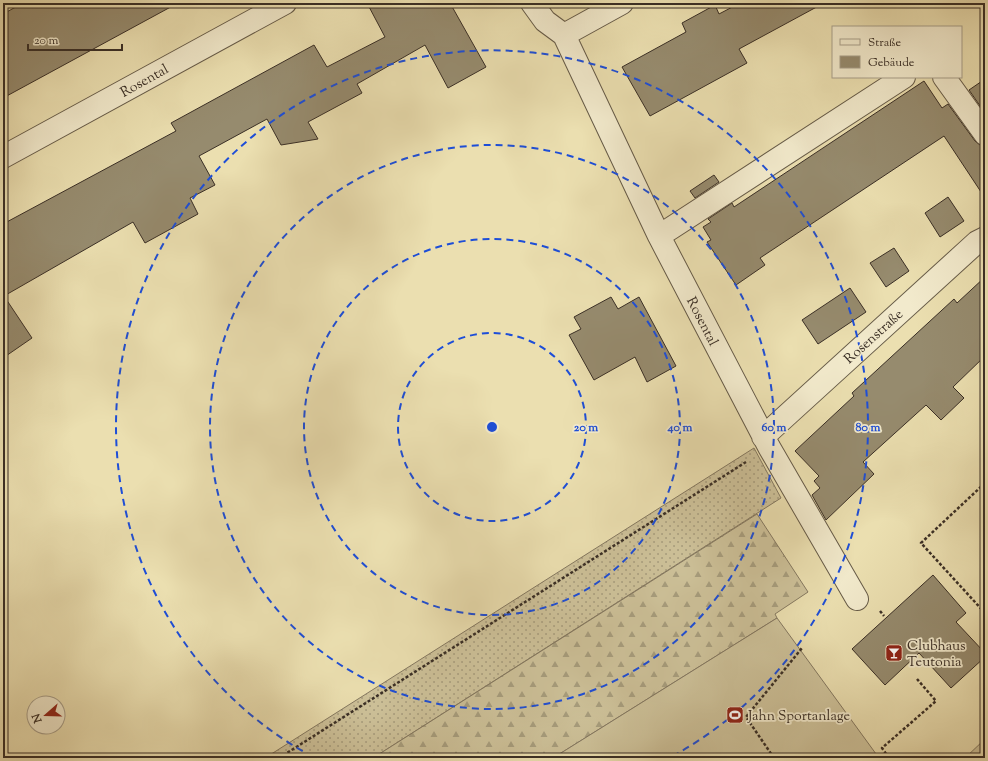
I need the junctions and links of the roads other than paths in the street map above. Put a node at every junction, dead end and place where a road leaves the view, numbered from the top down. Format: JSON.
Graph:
{"nodes":[{"id":1,"x":285,"y":3,"type":"edge"},
{"id":2,"x":532,"y":3,"type":"edge"},
{"id":3,"x":622,"y":3,"type":"edge"},
{"id":4,"x":564,"y":35,"type":"junction"},
{"id":5,"x":902,"y":78,"type":"edge"},
{"id":6,"x":945,"y":78,"type":"edge"},
{"id":7,"x":985,"y":134,"type":"edge"},
{"id":8,"x":3,"y":157,"type":"edge"},
{"id":9,"x":659,"y":236,"type":"junction"},
{"id":10,"x":985,"y":238,"type":"edge"},
{"id":11,"x":766,"y":442,"type":"junction"},
{"id":12,"x":857,"y":599,"type":"dead end"}],
"edges":[{"from":1,"to":8,"type":"street","name":"Rosental"},
{"from":2,"to":4,"type":"street","name":"Rosental"},
{"from":3,"to":4,"type":"street"},
{"from":4,"to":9,"type":"street","name":"Rosental"},
{"from":5,"to":9,"type":"street"},
{"from":6,"to":7,"type":"street"},
{"from":9,"to":11,"type":"street","name":"Rosental"},
{"from":10,"to":11,"type":"street","name":"Rosenstraße"},
{"from":11,"to":12,"type":"street","name":"Rosental"}]}
